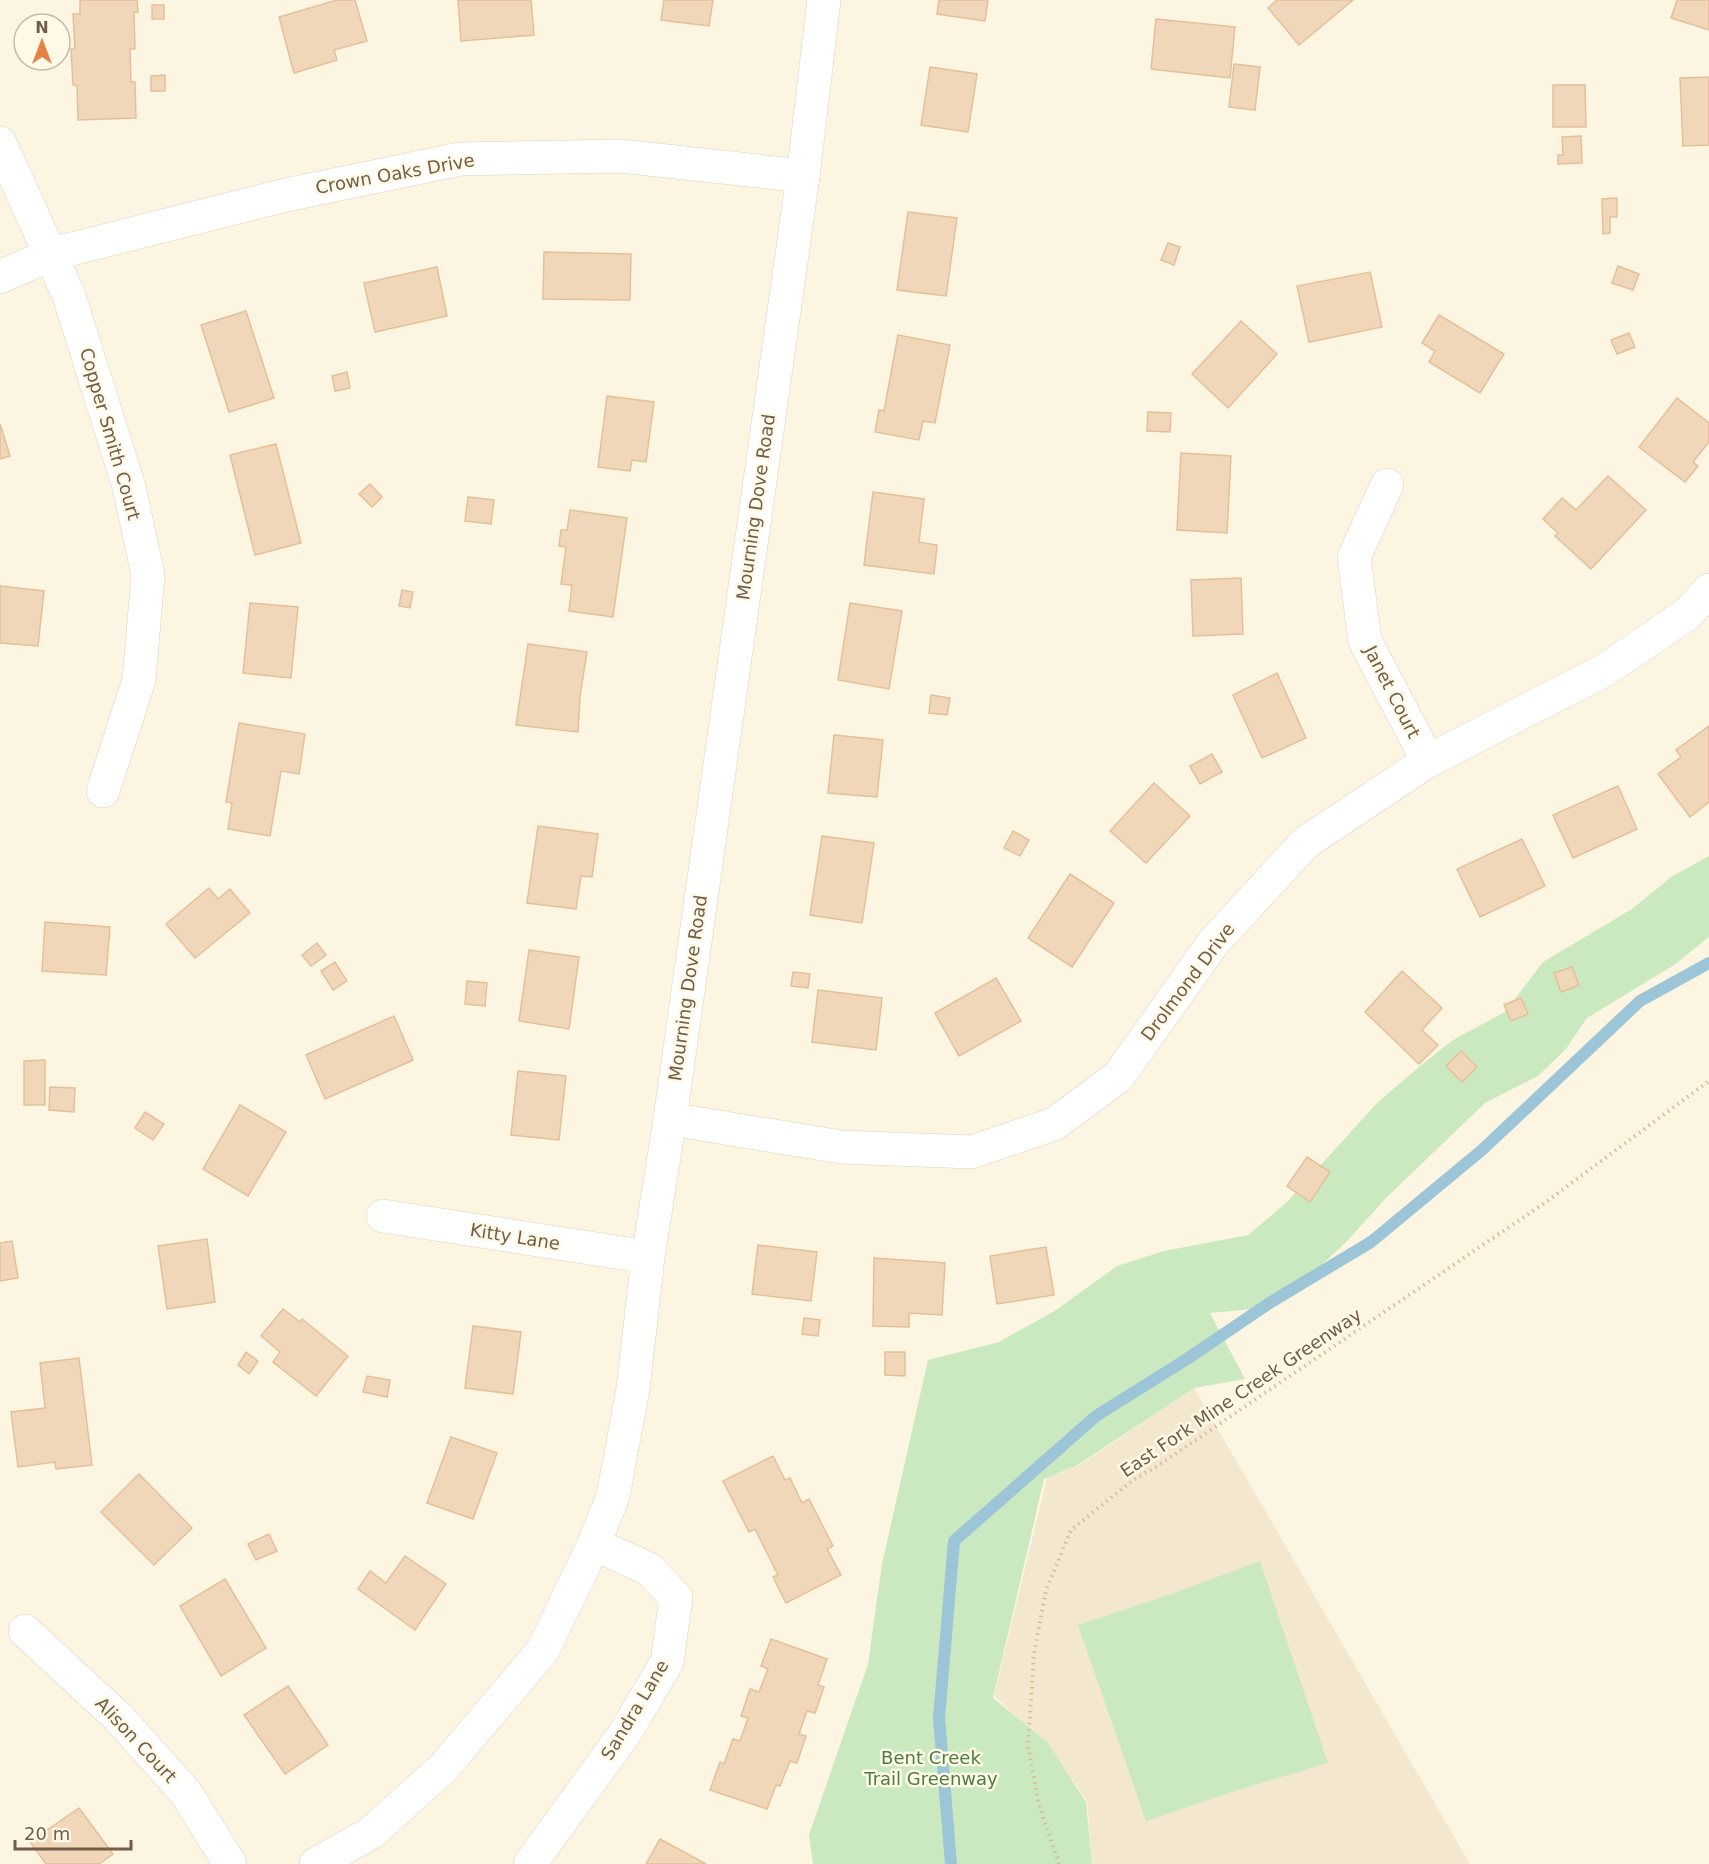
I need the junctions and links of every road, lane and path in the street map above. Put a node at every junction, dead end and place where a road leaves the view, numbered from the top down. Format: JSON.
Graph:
{"nodes":[{"id":1,"x":824,"y":0,"type":"edge"},
{"id":2,"x":0,"y":143,"type":"edge"},
{"id":3,"x":803,"y":176,"type":"junction"},
{"id":4,"x":52,"y":254,"type":"junction"},
{"id":5,"x":0,"y":277,"type":"edge"},
{"id":6,"x":1387,"y":485,"type":"dead end"},
{"id":7,"x":1709,"y":590,"type":"edge"},
{"id":8,"x":1428,"y":761,"type":"junction"},
{"id":9,"x":103,"y":792,"type":"dead end"},
{"id":10,"x":1709,"y":1081,"type":"edge"},
{"id":11,"x":670,"y":1119,"type":"junction"},
{"id":12,"x":383,"y":1216,"type":"dead end"},
{"id":13,"x":648,"y":1257,"type":"junction"},
{"id":14,"x":594,"y":1544,"type":"junction"},
{"id":15,"x":25,"y":1631,"type":"dead end"},
{"id":16,"x":230,"y":1864,"type":"edge"},
{"id":17,"x":316,"y":1864,"type":"edge"},
{"id":18,"x":530,"y":1864,"type":"edge"},
{"id":19,"x":1059,"y":1864,"type":"edge"}],
"edges":[{"from":1,"to":3,"type":"street","name":"Mourning Dove Road"},
{"from":2,"to":4,"type":"street","name":"Copper Smith Court"},
{"from":3,"to":4,"type":"street","name":"Crown Oaks Drive"},
{"from":3,"to":11,"type":"street","name":"Mourning Dove Road"},
{"from":4,"to":5,"type":"street","name":"Crown Oaks Drive"},
{"from":4,"to":9,"type":"street","name":"Copper Smith Court"},
{"from":6,"to":8,"type":"street","name":"Janet Court"},
{"from":7,"to":8,"type":"street","name":"Drolmond Drive"},
{"from":8,"to":11,"type":"street","name":"Drolmond Drive"},
{"from":10,"to":19,"type":"path","name":"East Fork Mine Creek Greenway"},
{"from":11,"to":13,"type":"street","name":"Mourning Dove Road"},
{"from":12,"to":13,"type":"street","name":"Kitty Lane"},
{"from":13,"to":14,"type":"street","name":"Mourning Dove Road"},
{"from":14,"to":17,"type":"street","name":"Mourning Dove Road"},
{"from":14,"to":18,"type":"street","name":"Sandra Lane"},
{"from":15,"to":16,"type":"street","name":"Alison Court"}]}
